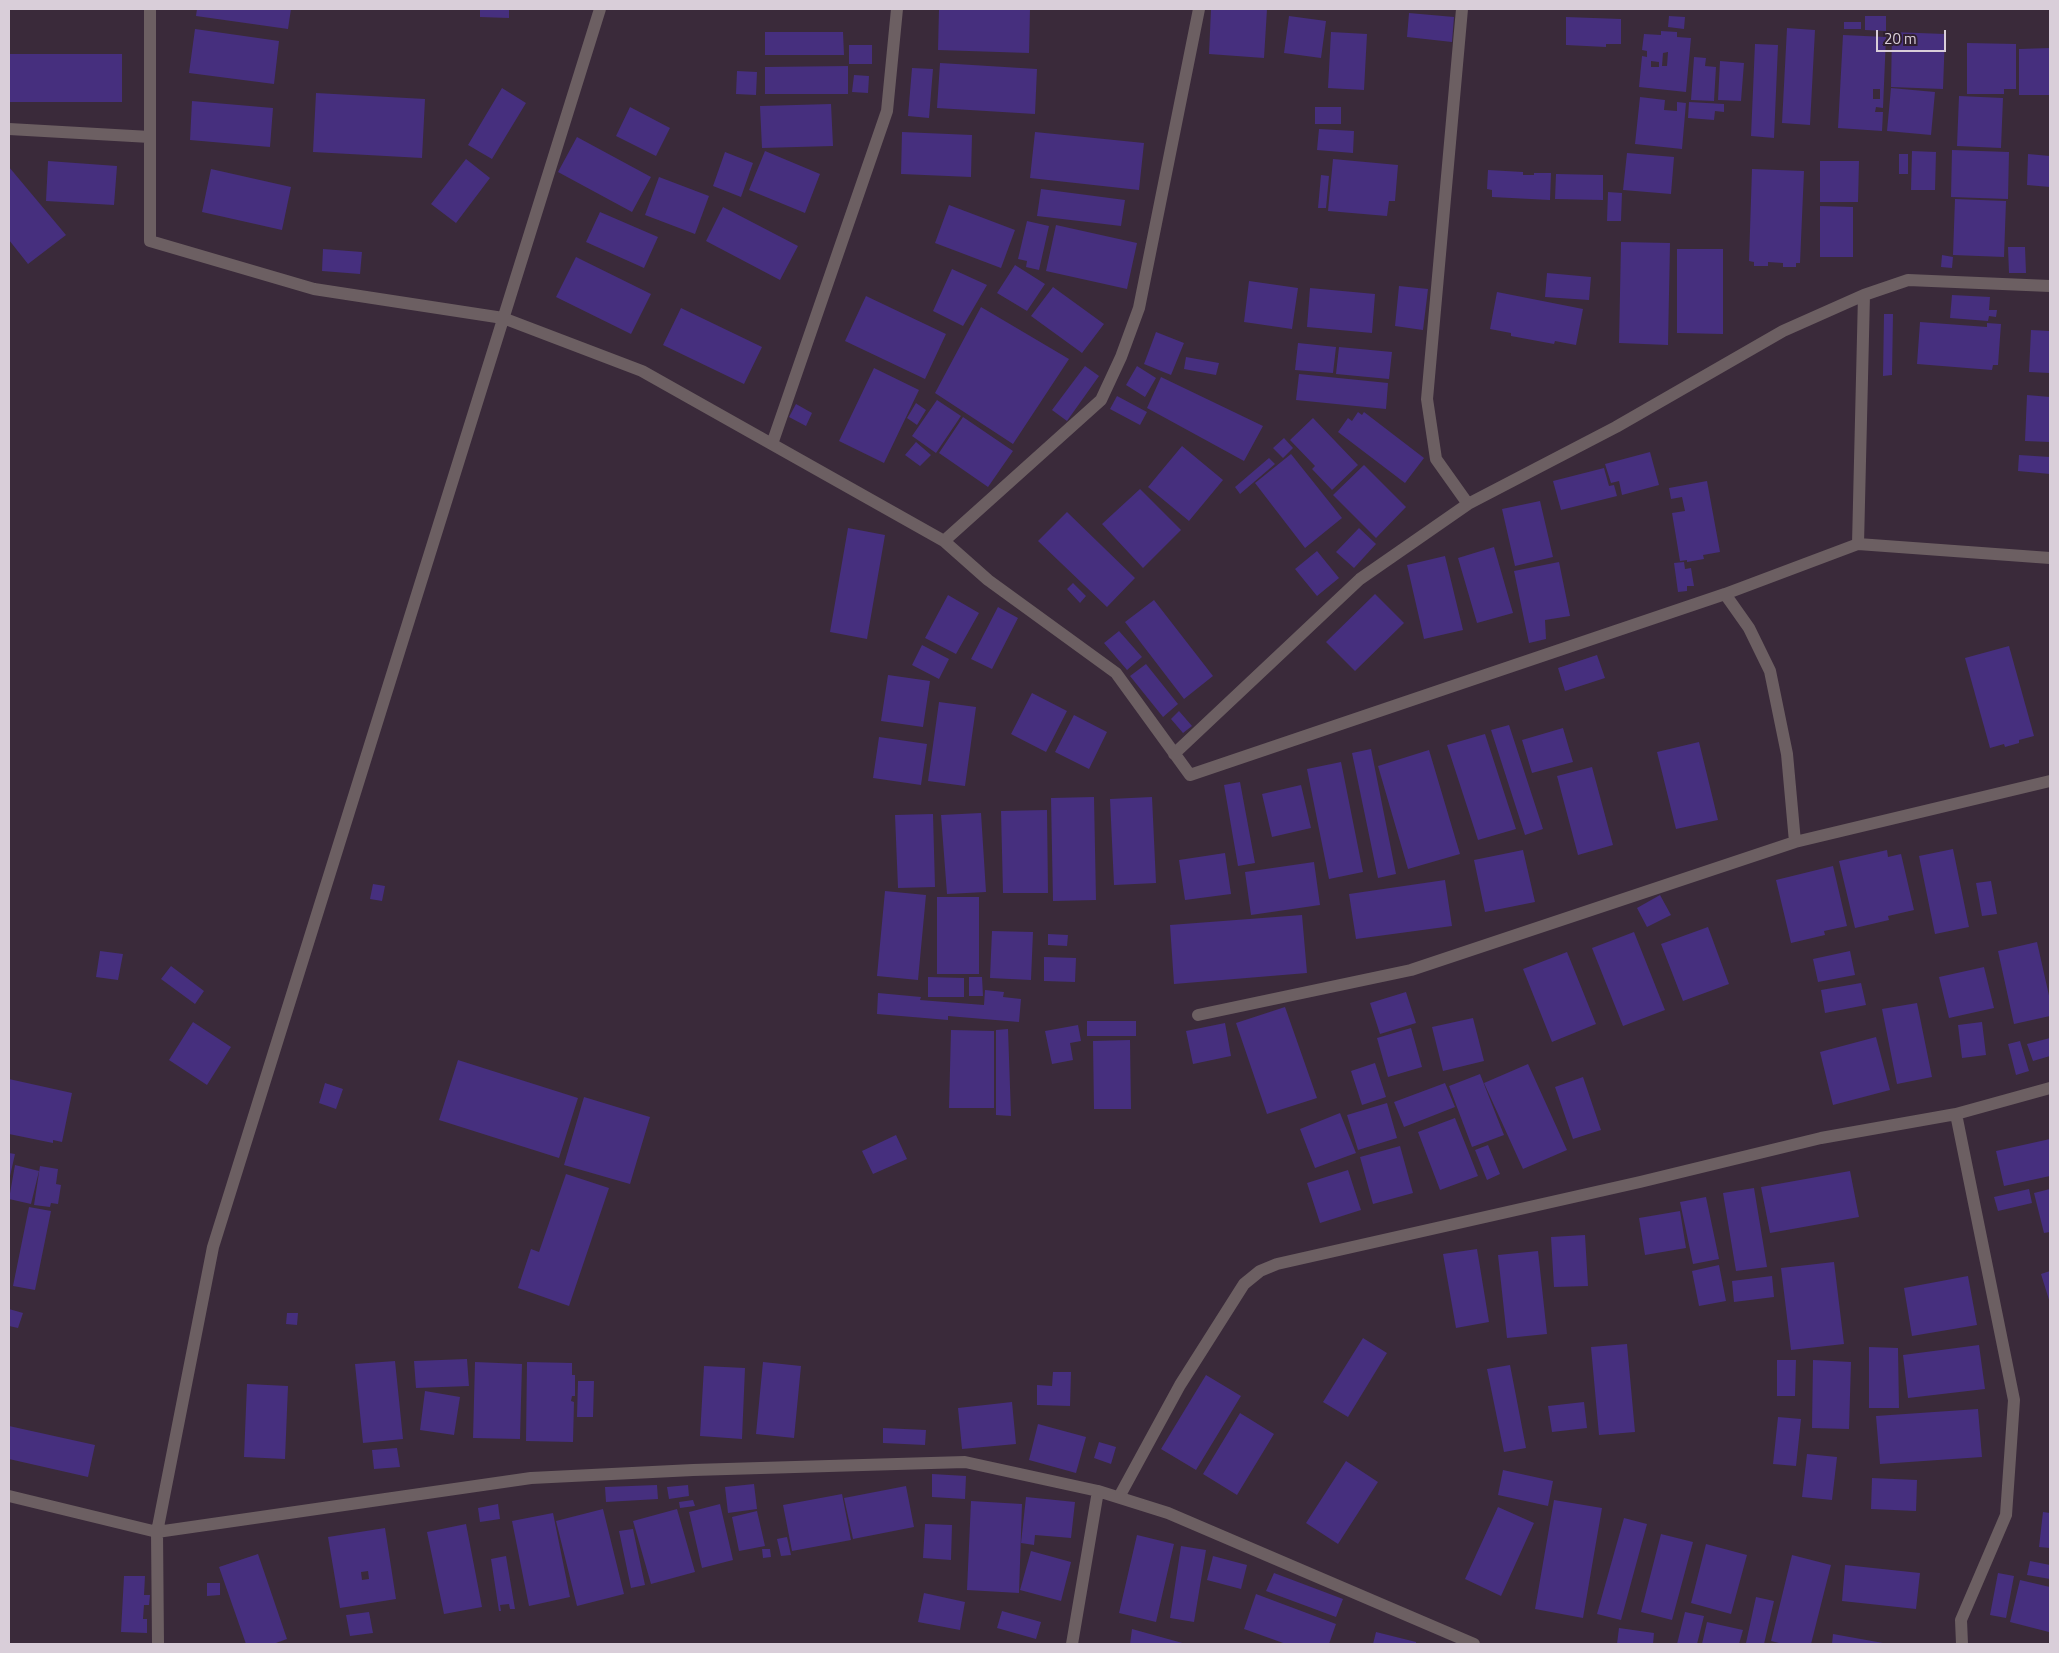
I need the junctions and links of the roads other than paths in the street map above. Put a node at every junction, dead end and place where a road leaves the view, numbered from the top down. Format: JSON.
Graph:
{"nodes":[{"id":1,"x":150,"y":9,"type":"edge"},
{"id":2,"x":600,"y":9,"type":"edge"},
{"id":3,"x":897,"y":9,"type":"edge"},
{"id":4,"x":1199,"y":9,"type":"edge"},
{"id":5,"x":1462,"y":9,"type":"edge"},
{"id":6,"x":9,"y":129,"type":"edge"},
{"id":7,"x":150,"y":137,"type":"junction"},
{"id":8,"x":2050,"y":286,"type":"edge"},
{"id":9,"x":1864,"y":295,"type":"junction"},
{"id":10,"x":503,"y":318,"type":"junction"},
{"id":11,"x":772,"y":444,"type":"junction"},
{"id":12,"x":1468,"y":504,"type":"junction"},
{"id":13,"x":944,"y":541,"type":"junction"},
{"id":14,"x":1858,"y":544,"type":"junction"},
{"id":15,"x":2050,"y":558,"type":"edge"},
{"id":16,"x":1725,"y":594,"type":"junction"},
{"id":17,"x":1174,"y":754,"type":"junction"},
{"id":18,"x":2050,"y":781,"type":"edge"},
{"id":19,"x":1795,"y":842,"type":"junction"},
{"id":20,"x":1198,"y":1016,"type":"dead end"},
{"id":21,"x":2050,"y":1088,"type":"edge"},
{"id":22,"x":1956,"y":1114,"type":"junction"},
{"id":23,"x":1098,"y":1492,"type":"junction"},
{"id":24,"x":9,"y":1496,"type":"edge"},
{"id":25,"x":1119,"y":1497,"type":"junction"},
{"id":26,"x":157,"y":1532,"type":"junction"},
{"id":27,"x":158,"y":1644,"type":"edge"},
{"id":28,"x":1072,"y":1644,"type":"edge"},
{"id":29,"x":1474,"y":1644,"type":"edge"},
{"id":30,"x":1962,"y":1644,"type":"edge"}],
"edges":[{"from":1,"to":7,"type":"street"},
{"from":2,"to":10,"type":"street"},
{"from":3,"to":11,"type":"street"},
{"from":4,"to":13,"type":"street"},
{"from":5,"to":12,"type":"street"},
{"from":6,"to":7,"type":"street"},
{"from":7,"to":10,"type":"street"},
{"from":8,"to":9,"type":"street"},
{"from":9,"to":12,"type":"street"},
{"from":9,"to":14,"type":"street"},
{"from":10,"to":11,"type":"street"},
{"from":10,"to":26,"type":"street"},
{"from":11,"to":13,"type":"street"},
{"from":12,"to":17,"type":"street"},
{"from":13,"to":17,"type":"street"},
{"from":14,"to":15,"type":"street"},
{"from":14,"to":16,"type":"street"},
{"from":16,"to":17,"type":"street"},
{"from":16,"to":19,"type":"street"},
{"from":18,"to":19,"type":"street"},
{"from":19,"to":20,"type":"street"},
{"from":21,"to":22,"type":"street"},
{"from":22,"to":25,"type":"street"},
{"from":22,"to":30,"type":"street"},
{"from":23,"to":25,"type":"street"},
{"from":23,"to":26,"type":"street"},
{"from":23,"to":28,"type":"street"},
{"from":24,"to":26,"type":"street"},
{"from":25,"to":29,"type":"street"},
{"from":26,"to":27,"type":"street"}]}
